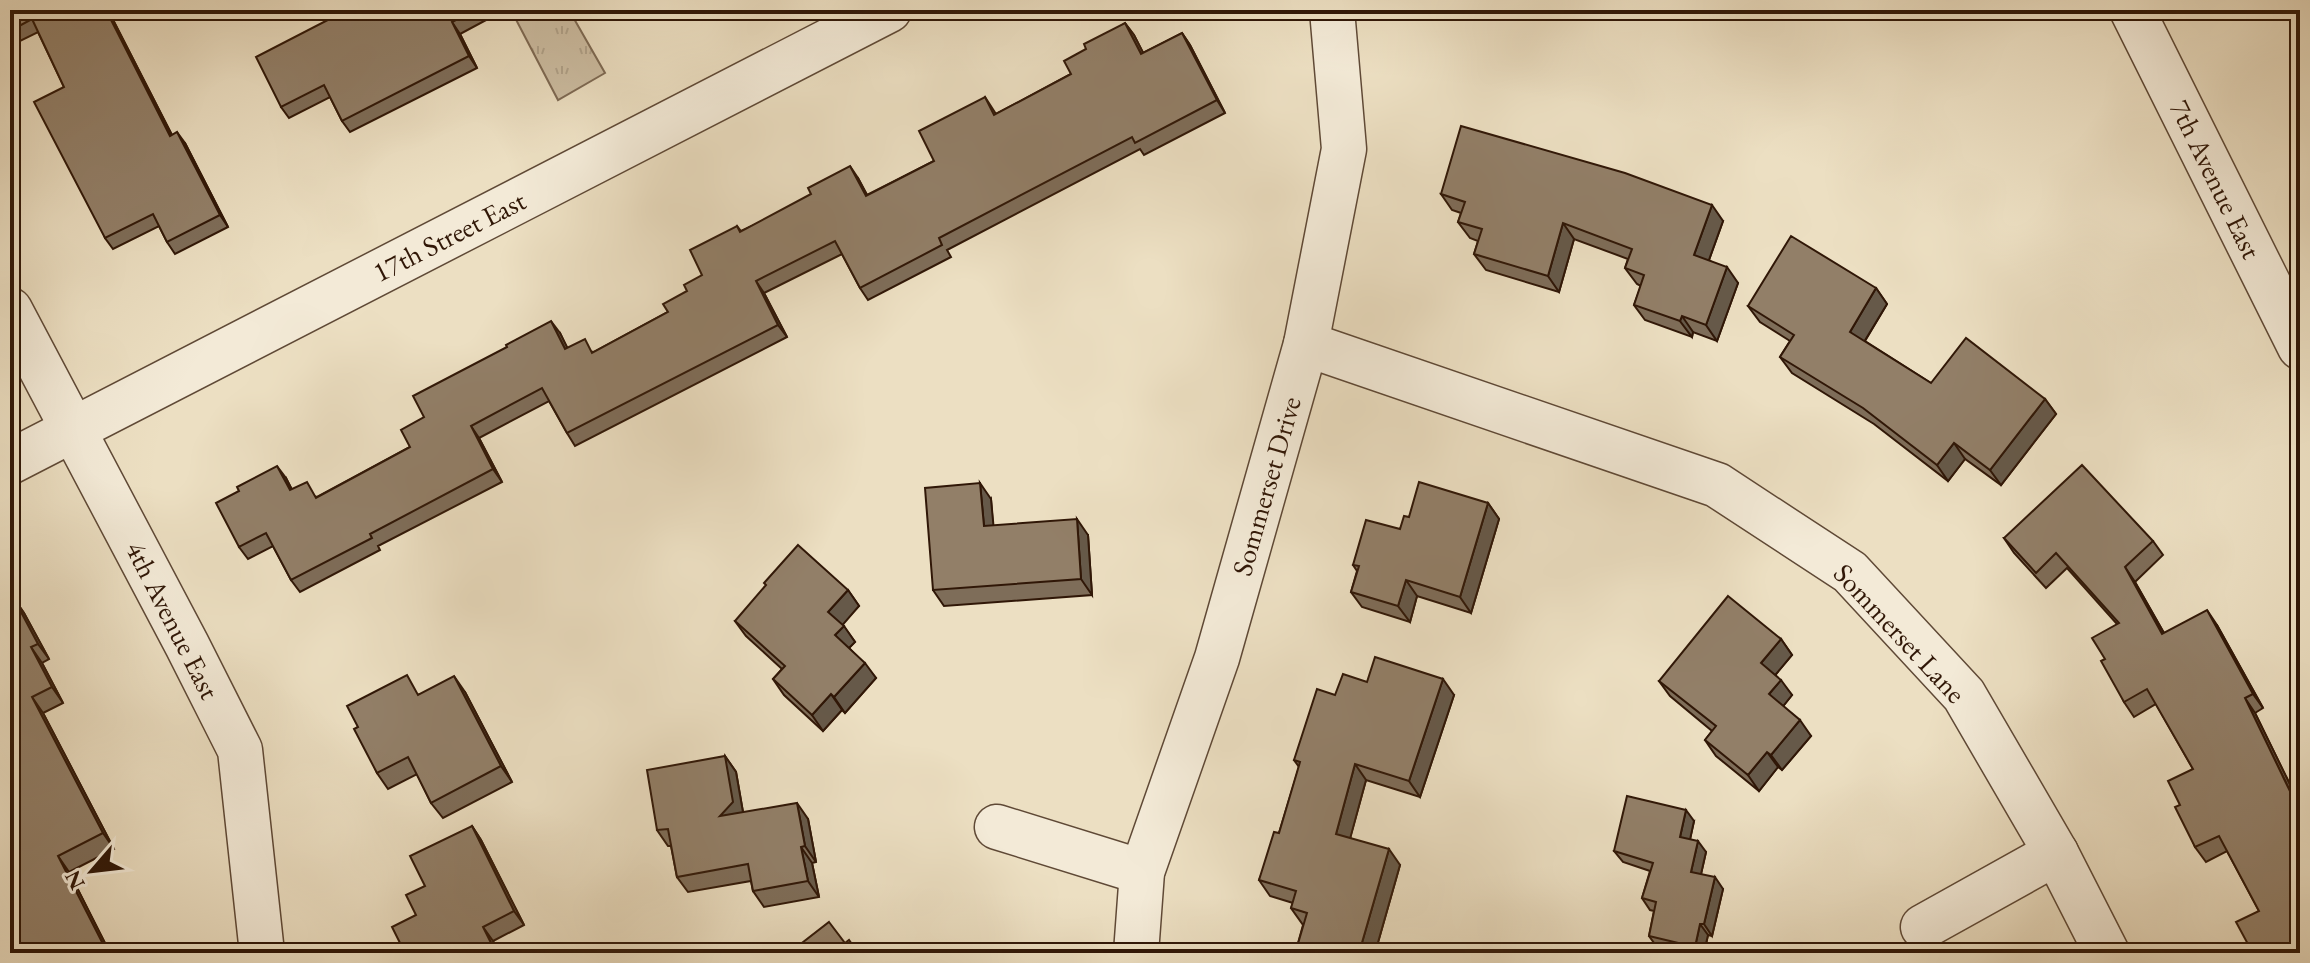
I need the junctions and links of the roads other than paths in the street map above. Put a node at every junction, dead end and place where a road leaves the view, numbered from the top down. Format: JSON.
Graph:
{"nodes":[{"id":1,"x":889,"y":10,"type":"edge"},
{"id":2,"x":1332,"y":10,"type":"edge"},
{"id":3,"x":2132,"y":10,"type":"edge"},
{"id":4,"x":10,"y":310,"type":"edge"},
{"id":5,"x":1306,"y":344,"type":"junction"},
{"id":6,"x":2300,"y":347,"type":"edge"},
{"id":7,"x":73,"y":429,"type":"junction"},
{"id":8,"x":10,"y":462,"type":"edge"},
{"id":9,"x":997,"y":827,"type":"dead end"},
{"id":10,"x":2056,"y":853,"type":"junction"},
{"id":11,"x":1142,"y":872,"type":"junction"},
{"id":12,"x":1923,"y":927,"type":"dead end"},
{"id":13,"x":262,"y":953,"type":"edge"},
{"id":14,"x":1136,"y":953,"type":"edge"},
{"id":15,"x":2107,"y":953,"type":"edge"}],
"edges":[{"from":1,"to":7,"type":"street","name":"17th Street East"},
{"from":2,"to":5,"type":"street","name":"Sommerset Drive"},
{"from":3,"to":6,"type":"street","name":"7th Avenue East"},
{"from":4,"to":7,"type":"street","name":"4th Avenue East"},
{"from":5,"to":10,"type":"street","name":"Sommerset Lane"},
{"from":5,"to":11,"type":"street","name":"Sommerset Drive"},
{"from":7,"to":8,"type":"street","name":"17th Street East"},
{"from":7,"to":13,"type":"street","name":"4th Avenue East"},
{"from":9,"to":11,"type":"street"},
{"from":10,"to":12,"type":"street"},
{"from":10,"to":15,"type":"street","name":"Sommerset Lane"},
{"from":11,"to":14,"type":"street","name":"Sommerset Drive"}]}
